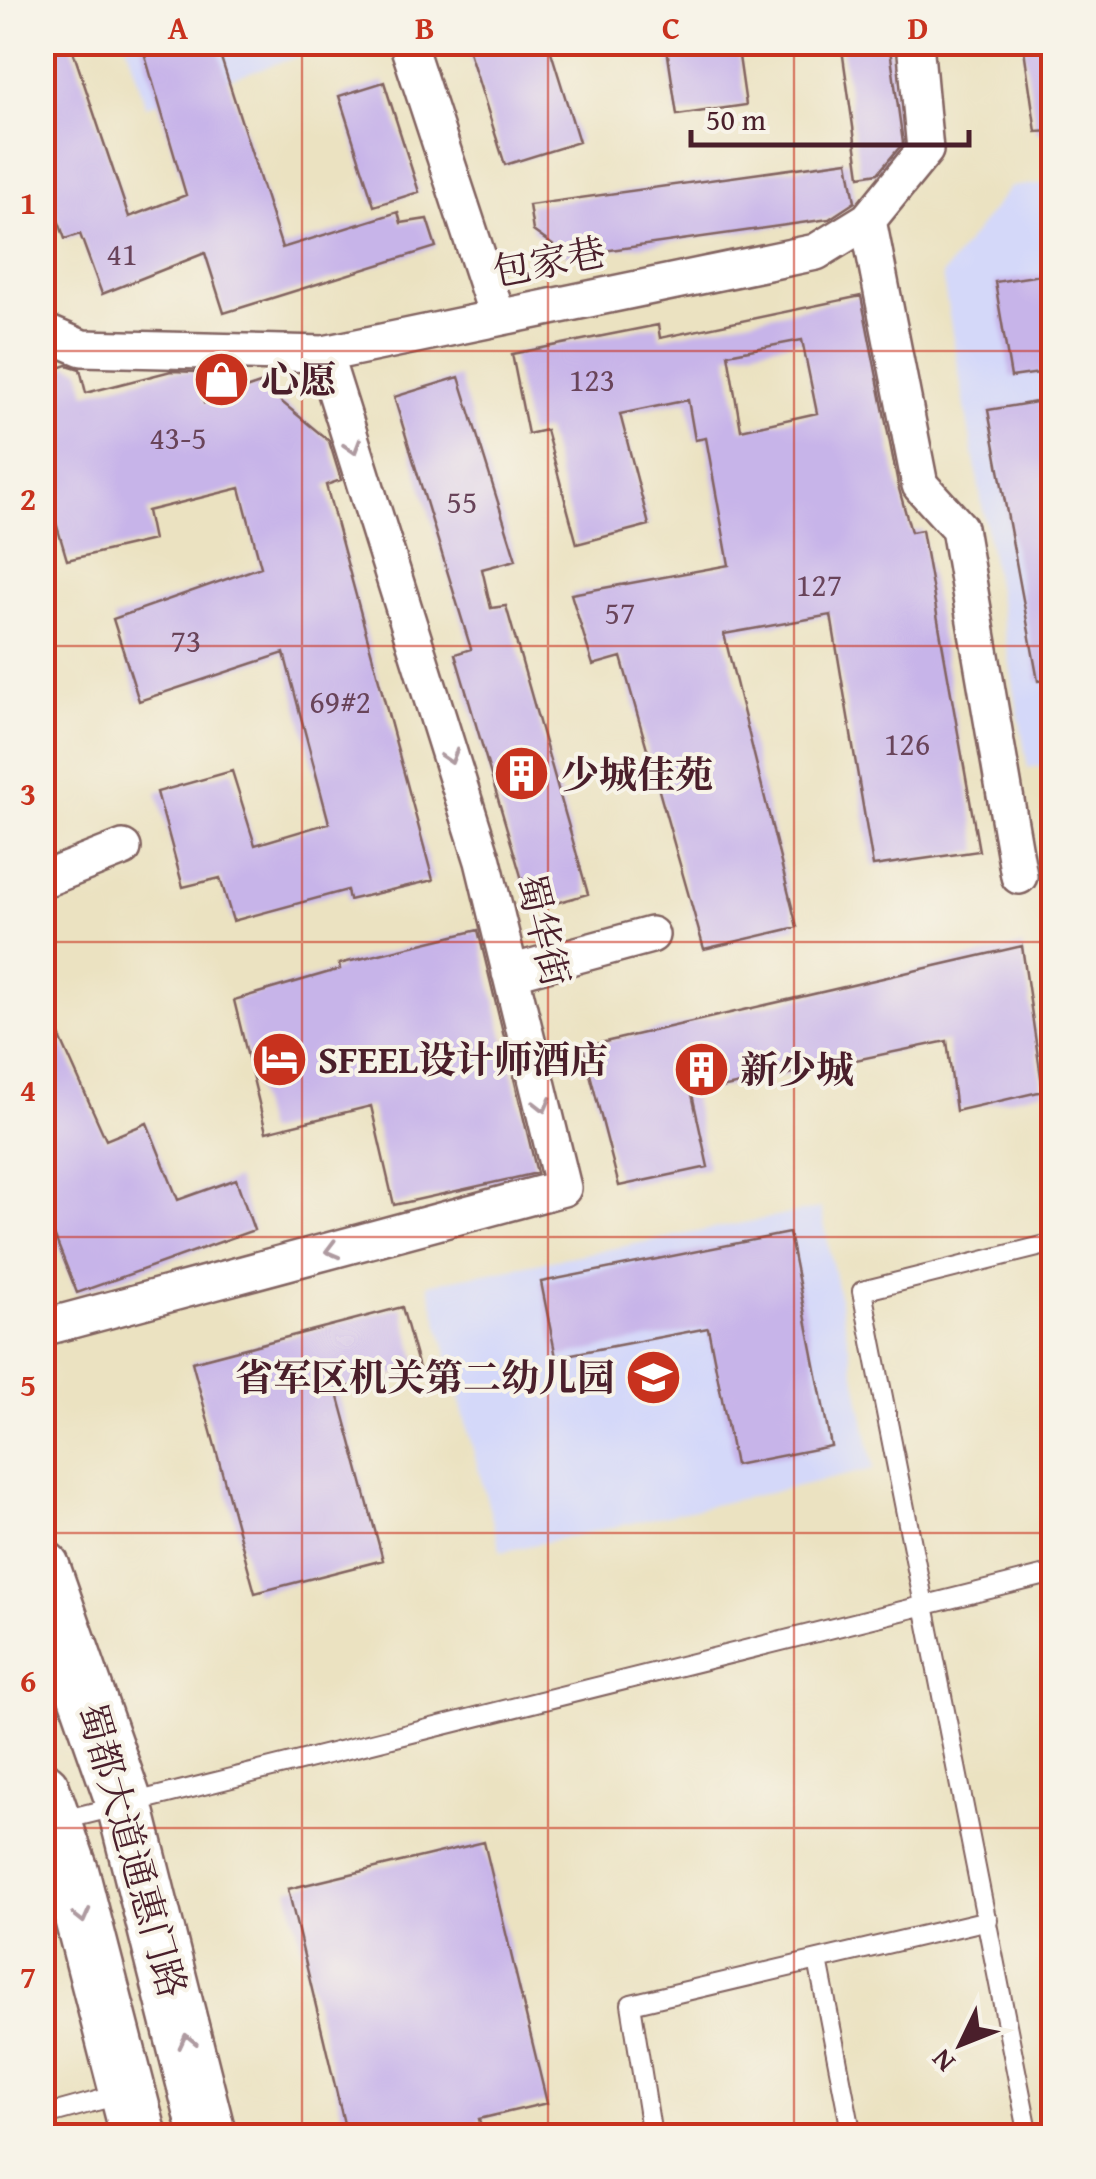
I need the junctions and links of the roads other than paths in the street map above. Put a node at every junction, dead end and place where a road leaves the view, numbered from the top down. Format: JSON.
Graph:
{"nodes":[{"id":1,"x":407,"y":42,"type":"edge"},
{"id":2,"x":914,"y":42,"type":"edge"},
{"id":3,"x":868,"y":220,"type":"junction"},
{"id":4,"x":497,"y":315,"type":"junction"},
{"id":5,"x":42,"y":332,"type":"edge"},
{"id":6,"x":324,"y":354,"type":"junction"},
{"id":7,"x":123,"y":848,"type":"dead end"},
{"id":8,"x":1019,"y":876,"type":"dead end"},
{"id":9,"x":42,"y":880,"type":"edge"},
{"id":10,"x":651,"y":936,"type":"dead end"},
{"id":11,"x":510,"y":973,"type":"junction"},
{"id":12,"x":1054,"y":1244,"type":"edge"},
{"id":13,"x":42,"y":1328,"type":"edge"},
{"id":14,"x":43,"y":1569,"type":"edge"},
{"id":15,"x":1054,"y":1573,"type":"edge"},
{"id":16,"x":924,"y":1602,"type":"junction"},
{"id":17,"x":124,"y":1802,"type":"junction"},
{"id":18,"x":48,"y":1806,"type":"edge"},
{"id":19,"x":988,"y":1920,"type":"junction"},
{"id":20,"x":818,"y":1960,"type":"junction"},
{"id":21,"x":133,"y":2115,"type":"edge"},
{"id":22,"x":42,"y":2116,"type":"edge"},
{"id":23,"x":208,"y":2136,"type":"edge"},
{"id":24,"x":652,"y":2136,"type":"edge"},
{"id":25,"x":852,"y":2136,"type":"edge"},
{"id":26,"x":1029,"y":2136,"type":"edge"}],
"edges":[{"from":1,"to":4,"type":"street"},
{"from":2,"to":3,"type":"street","name":"包家巷"},
{"from":3,"to":4,"type":"street","name":"包家巷"},
{"from":3,"to":8,"type":"street"},
{"from":4,"to":6,"type":"street","name":"包家巷"},
{"from":5,"to":6,"type":"street","name":"包家巷"},
{"from":6,"to":11,"type":"street","name":"蜀华街","one_way":true},
{"from":7,"to":9,"type":"street"},
{"from":10,"to":11,"type":"street"},
{"from":11,"to":13,"type":"street","name":"蜀华街","one_way":true},
{"from":12,"to":16,"type":"lane"},
{"from":14,"to":17,"type":"main road","name":"蜀都大道通惠门路"},
{"from":15,"to":16,"type":"lane"},
{"from":16,"to":17,"type":"lane"},
{"from":16,"to":19,"type":"lane"},
{"from":17,"to":18,"type":"lane"},
{"from":23,"to":17,"type":"main road","name":"蜀都大道通惠门路","one_way":true},
{"from":18,"to":21,"type":"main road","name":"蜀都大道通惠门路","one_way":true},
{"from":19,"to":20,"type":"lane"},
{"from":19,"to":26,"type":"lane"},
{"from":20,"to":24,"type":"lane"},
{"from":20,"to":25,"type":"lane"},
{"from":21,"to":22,"type":"lane"}]}
